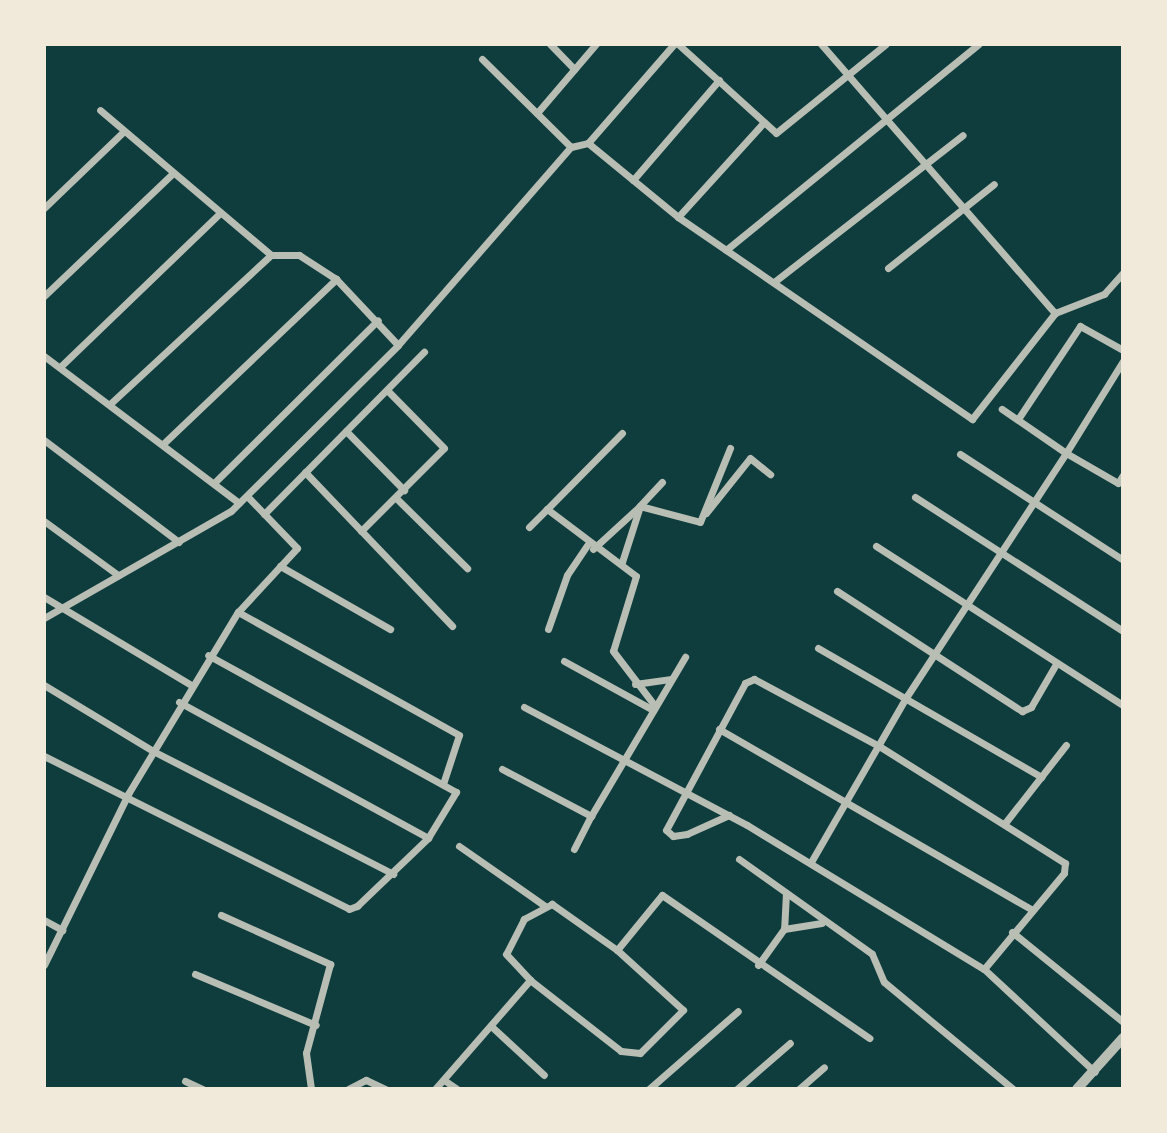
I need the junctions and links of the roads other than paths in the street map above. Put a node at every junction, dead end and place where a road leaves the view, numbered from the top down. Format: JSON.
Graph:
{"nodes":[{"id":1,"x":550,"y":44,"type":"edge"},
{"id":2,"x":596,"y":44,"type":"edge"},
{"id":3,"x":676,"y":44,"type":"edge"},
{"id":4,"x":821,"y":44,"type":"edge"},
{"id":5,"x":886,"y":44,"type":"edge"},
{"id":6,"x":979,"y":44,"type":"edge"},
{"id":7,"x":482,"y":59,"type":"dead end"},
{"id":8,"x":574,"y":69,"type":"junction"},
{"id":9,"x":849,"y":77,"type":"junction"},
{"id":10,"x":719,"y":80,"type":"junction"},
{"id":11,"x":100,"y":110,"type":"dead end"},
{"id":12,"x":537,"y":113,"type":"junction"},
{"id":13,"x":764,"y":122,"type":"junction"},
{"id":14,"x":890,"y":123,"type":"junction"},
{"id":15,"x":123,"y":132,"type":"junction"},
{"id":16,"x":963,"y":135,"type":"dead end"},
{"id":17,"x":588,"y":143,"type":"junction"},
{"id":18,"x":571,"y":148,"type":"junction"},
{"id":19,"x":926,"y":165,"type":"junction"},
{"id":20,"x":171,"y":175,"type":"junction"},
{"id":21,"x":633,"y":180,"type":"junction"},
{"id":22,"x":994,"y":184,"type":"dead end"},
{"id":23,"x":44,"y":208,"type":"edge"},
{"id":24,"x":964,"y":209,"type":"junction"},
{"id":25,"x":219,"y":214,"type":"junction"},
{"id":26,"x":678,"y":217,"type":"junction"},
{"id":27,"x":726,"y":250,"type":"junction"},
{"id":28,"x":271,"y":255,"type":"junction"},
{"id":29,"x":888,"y":268,"type":"dead end"},
{"id":30,"x":1123,"y":274,"type":"edge"},
{"id":31,"x":335,"y":279,"type":"junction"},
{"id":32,"x":774,"y":282,"type":"junction"},
{"id":33,"x":44,"y":296,"type":"edge"},
{"id":34,"x":1055,"y":313,"type":"junction"},
{"id":35,"x":378,"y":320,"type":"junction"},
{"id":36,"x":398,"y":345,"type":"junction"},
{"id":37,"x":1123,"y":350,"type":"edge"},
{"id":38,"x":424,"y":352,"type":"dead end"},
{"id":39,"x":44,"y":356,"type":"edge"},
{"id":40,"x":1123,"y":361,"type":"edge"},
{"id":41,"x":60,"y":367,"type":"junction"},
{"id":42,"x":387,"y":390,"type":"junction"},
{"id":43,"x":111,"y":403,"type":"junction"},
{"id":44,"x":1002,"y":409,"type":"dead end"},
{"id":45,"x":1018,"y":419,"type":"junction"},
{"id":46,"x":346,"y":431,"type":"junction"},
{"id":47,"x":622,"y":433,"type":"dead end"},
{"id":48,"x":44,"y":440,"type":"edge"},
{"id":49,"x":164,"y":443,"type":"junction"},
{"id":50,"x":730,"y":448,"type":"dead end"},
{"id":51,"x":1066,"y":453,"type":"junction"},
{"id":52,"x":960,"y":454,"type":"dead end"},
{"id":53,"x":305,"y":472,"type":"junction"},
{"id":54,"x":769,"y":474,"type":"dead end"},
{"id":55,"x":1123,"y":475,"type":"edge"},
{"id":56,"x":216,"y":481,"type":"junction"},
{"id":57,"x":662,"y":482,"type":"dead end"},
{"id":58,"x":1120,"y":485,"type":"edge"},
{"id":59,"x":404,"y":490,"type":"junction"},
{"id":60,"x":247,"y":496,"type":"junction"},
{"id":61,"x":915,"y":497,"type":"dead end"},
{"id":62,"x":396,"y":498,"type":"junction"},
{"id":63,"x":239,"y":503,"type":"junction"},
{"id":64,"x":1035,"y":504,"type":"junction"},
{"id":65,"x":640,"y":506,"type":"junction"},
{"id":66,"x":547,"y":509,"type":"junction"},
{"id":67,"x":264,"y":514,"type":"junction"},
{"id":68,"x":44,"y":521,"type":"edge"},
{"id":69,"x":699,"y":522,"type":"junction"},
{"id":70,"x":529,"y":527,"type":"dead end"},
{"id":71,"x":361,"y":531,"type":"junction"},
{"id":72,"x":179,"y":542,"type":"junction"},
{"id":73,"x":876,"y":546,"type":"dead end"},
{"id":74,"x":590,"y":547,"type":"junction"},
{"id":75,"x":1002,"y":554,"type":"junction"},
{"id":76,"x":1123,"y":560,"type":"edge"},
{"id":77,"x":622,"y":562,"type":"junction"},
{"id":78,"x":280,"y":566,"type":"junction"},
{"id":79,"x":467,"y":568,"type":"dead end"},
{"id":80,"x":118,"y":575,"type":"junction"},
{"id":81,"x":837,"y":591,"type":"dead end"},
{"id":82,"x":44,"y":597,"type":"edge"},
{"id":83,"x":969,"y":605,"type":"junction"},
{"id":84,"x":58,"y":607,"type":"junction"},
{"id":85,"x":238,"y":612,"type":"junction"},
{"id":86,"x":44,"y":618,"type":"edge"},
{"id":87,"x":452,"y":626,"type":"dead end"},
{"id":88,"x":390,"y":629,"type":"dead end"},
{"id":89,"x":548,"y":629,"type":"dead end"},
{"id":90,"x":1123,"y":631,"type":"edge"},
{"id":91,"x":818,"y":648,"type":"dead end"},
{"id":92,"x":208,"y":656,"type":"junction"},
{"id":93,"x":685,"y":657,"type":"dead end"},
{"id":94,"x":932,"y":660,"type":"junction"},
{"id":95,"x":564,"y":661,"type":"dead end"},
{"id":96,"x":1056,"y":664,"type":"junction"},
{"id":97,"x":670,"y":679,"type":"junction"},
{"id":98,"x":635,"y":684,"type":"junction"},
{"id":99,"x":44,"y":685,"type":"edge"},
{"id":100,"x":191,"y":685,"type":"junction"},
{"id":101,"x":907,"y":696,"type":"junction"},
{"id":102,"x":179,"y":702,"type":"junction"},
{"id":103,"x":1123,"y":705,"type":"edge"},
{"id":104,"x":524,"y":707,"type":"dead end"},
{"id":105,"x":654,"y":708,"type":"junction"},
{"id":106,"x":719,"y":729,"type":"junction"},
{"id":107,"x":1066,"y":745,"type":"dead end"},
{"id":108,"x":879,"y":746,"type":"junction"},
{"id":109,"x":153,"y":751,"type":"junction"},
{"id":110,"x":44,"y":756,"type":"edge"},
{"id":111,"x":620,"y":762,"type":"junction"},
{"id":112,"x":502,"y":769,"type":"dead end"},
{"id":113,"x":1041,"y":777,"type":"junction"},
{"id":114,"x":443,"y":783,"type":"junction"},
{"id":115,"x":128,"y":794,"type":"junction"},
{"id":116,"x":682,"y":796,"type":"junction"},
{"id":117,"x":846,"y":800,"type":"junction"},
{"id":118,"x":729,"y":815,"type":"junction"},
{"id":119,"x":591,"y":816,"type":"junction"},
{"id":120,"x":1005,"y":824,"type":"junction"},
{"id":121,"x":428,"y":838,"type":"junction"},
{"id":122,"x":459,"y":846,"type":"dead end"},
{"id":123,"x":574,"y":849,"type":"dead end"},
{"id":124,"x":739,"y":859,"type":"dead end"},
{"id":125,"x":811,"y":862,"type":"junction"},
{"id":126,"x":393,"y":874,"type":"junction"},
{"id":127,"x":786,"y":893,"type":"junction"},
{"id":128,"x":545,"y":906,"type":"junction"},
{"id":129,"x":1031,"y":909,"type":"junction"},
{"id":130,"x":221,"y":915,"type":"dead end"},
{"id":131,"x":44,"y":920,"type":"edge"},
{"id":132,"x":822,"y":923,"type":"junction"},
{"id":133,"x":784,"y":929,"type":"junction"},
{"id":134,"x":62,"y":930,"type":"junction"},
{"id":135,"x":1012,"y":932,"type":"junction"},
{"id":136,"x":617,"y":950,"type":"junction"},
{"id":137,"x":44,"y":965,"type":"edge"},
{"id":138,"x":758,"y":965,"type":"junction"},
{"id":139,"x":984,"y":969,"type":"junction"},
{"id":140,"x":195,"y":974,"type":"dead end"},
{"id":141,"x":530,"y":980,"type":"junction"},
{"id":142,"x":738,"y":1011,"type":"dead end"},
{"id":143,"x":1123,"y":1022,"type":"edge"},
{"id":144,"x":316,"y":1025,"type":"junction"},
{"id":145,"x":491,"y":1026,"type":"junction"},
{"id":146,"x":869,"y":1038,"type":"dead end"},
{"id":147,"x":1123,"y":1038,"type":"edge"},
{"id":148,"x":790,"y":1043,"type":"dead end"},
{"id":149,"x":824,"y":1067,"type":"dead end"},
{"id":150,"x":1095,"y":1073,"type":"junction"},
{"id":151,"x":544,"y":1075,"type":"dead end"},
{"id":152,"x":444,"y":1080,"type":"junction"},
{"id":153,"x":185,"y":1081,"type":"dead end"},
{"id":154,"x":202,"y":1089,"type":"edge"},
{"id":155,"x":311,"y":1089,"type":"edge"},
{"id":156,"x":348,"y":1089,"type":"edge"},
{"id":157,"x":385,"y":1089,"type":"edge"},
{"id":158,"x":435,"y":1089,"type":"edge"},
{"id":159,"x":457,"y":1089,"type":"edge"},
{"id":160,"x":649,"y":1089,"type":"edge"},
{"id":161,"x":737,"y":1089,"type":"edge"},
{"id":162,"x":799,"y":1089,"type":"edge"},
{"id":163,"x":1013,"y":1089,"type":"edge"},
{"id":164,"x":1077,"y":1089,"type":"edge"}],
"edges":[{"from":1,"to":8,"type":"street"},
{"from":2,"to":8,"type":"street"},
{"from":3,"to":10,"type":"street"},
{"from":3,"to":17,"type":"street"},
{"from":4,"to":9,"type":"street"},
{"from":5,"to":9,"type":"street"},
{"from":6,"to":14,"type":"street"},
{"from":7,"to":12,"type":"street"},
{"from":8,"to":12,"type":"street"},
{"from":9,"to":13,"type":"street"},
{"from":9,"to":14,"type":"street"},
{"from":10,"to":13,"type":"street"},
{"from":10,"to":21,"type":"street"},
{"from":11,"to":15,"type":"street"},
{"from":12,"to":18,"type":"street"},
{"from":13,"to":26,"type":"street"},
{"from":14,"to":19,"type":"street"},
{"from":14,"to":27,"type":"street"},
{"from":15,"to":20,"type":"street"},
{"from":15,"to":23,"type":"street"},
{"from":16,"to":19,"type":"street"},
{"from":17,"to":18,"type":"street"},
{"from":17,"to":21,"type":"street"},
{"from":18,"to":36,"type":"street"},
{"from":19,"to":24,"type":"street"},
{"from":19,"to":32,"type":"street"},
{"from":20,"to":25,"type":"street"},
{"from":20,"to":33,"type":"street"},
{"from":21,"to":26,"type":"street"},
{"from":22,"to":24,"type":"street"},
{"from":24,"to":29,"type":"street"},
{"from":24,"to":34,"type":"street"},
{"from":25,"to":28,"type":"street"},
{"from":25,"to":41,"type":"street"},
{"from":26,"to":27,"type":"street"},
{"from":27,"to":32,"type":"street"},
{"from":28,"to":31,"type":"street"},
{"from":28,"to":43,"type":"street"},
{"from":30,"to":34,"type":"street"},
{"from":31,"to":35,"type":"street"},
{"from":31,"to":49,"type":"street"},
{"from":32,"to":34,"type":"street"},
{"from":35,"to":36,"type":"street"},
{"from":35,"to":56,"type":"street"},
{"from":36,"to":60,"type":"street"},
{"from":37,"to":45,"type":"street"},
{"from":38,"to":42,"type":"street"},
{"from":39,"to":41,"type":"street"},
{"from":40,"to":51,"type":"street"},
{"from":41,"to":43,"type":"street"},
{"from":42,"to":46,"type":"street"},
{"from":42,"to":59,"type":"street"},
{"from":43,"to":49,"type":"street"},
{"from":44,"to":45,"type":"street"},
{"from":45,"to":51,"type":"street"},
{"from":46,"to":53,"type":"street"},
{"from":46,"to":59,"type":"street"},
{"from":47,"to":66,"type":"street"},
{"from":48,"to":72,"type":"street"},
{"from":49,"to":56,"type":"street"},
{"from":50,"to":69,"type":"street"},
{"from":51,"to":58,"type":"street"},
{"from":51,"to":64,"type":"street"},
{"from":52,"to":64,"type":"street"},
{"from":53,"to":67,"type":"street"},
{"from":53,"to":71,"type":"street"},
{"from":54,"to":69,"type":"street"},
{"from":55,"to":58,"type":"street"},
{"from":56,"to":63,"type":"street"},
{"from":57,"to":65,"type":"street"},
{"from":59,"to":62,"type":"street"},
{"from":60,"to":63,"type":"street"},
{"from":60,"to":67,"type":"street"},
{"from":61,"to":75,"type":"street"},
{"from":62,"to":71,"type":"street"},
{"from":62,"to":79,"type":"street"},
{"from":63,"to":72,"type":"street"},
{"from":64,"to":75,"type":"street"},
{"from":64,"to":76,"type":"street"},
{"from":65,"to":69,"type":"street"},
{"from":65,"to":74,"type":"street"},
{"from":65,"to":77,"type":"street"},
{"from":66,"to":70,"type":"street"},
{"from":66,"to":74,"type":"street"},
{"from":67,"to":78,"type":"street"},
{"from":68,"to":80,"type":"street"},
{"from":71,"to":87,"type":"street"},
{"from":72,"to":80,"type":"street"},
{"from":73,"to":83,"type":"street"},
{"from":74,"to":77,"type":"street"},
{"from":74,"to":89,"type":"street"},
{"from":75,"to":83,"type":"street"},
{"from":75,"to":90,"type":"street"},
{"from":77,"to":98,"type":"street"},
{"from":78,"to":85,"type":"street"},
{"from":78,"to":88,"type":"street"},
{"from":80,"to":84,"type":"street"},
{"from":81,"to":94,"type":"street"},
{"from":82,"to":84,"type":"street"},
{"from":83,"to":94,"type":"street"},
{"from":83,"to":96,"type":"street"},
{"from":84,"to":86,"type":"street"},
{"from":84,"to":100,"type":"street"},
{"from":85,"to":92,"type":"street"},
{"from":85,"to":114,"type":"street"},
{"from":91,"to":101,"type":"street"},
{"from":92,"to":100,"type":"street"},
{"from":92,"to":114,"type":"street"},
{"from":93,"to":97,"type":"street"},
{"from":94,"to":96,"type":"street"},
{"from":94,"to":101,"type":"street"},
{"from":95,"to":105,"type":"street"},
{"from":96,"to":103,"type":"street"},
{"from":97,"to":98,"type":"street"},
{"from":97,"to":105,"type":"street"},
{"from":98,"to":105,"type":"street"},
{"from":99,"to":109,"type":"street"},
{"from":100,"to":102,"type":"street"},
{"from":101,"to":108,"type":"street"},
{"from":101,"to":113,"type":"street"},
{"from":102,"to":109,"type":"street"},
{"from":102,"to":121,"type":"street"},
{"from":104,"to":111,"type":"street"},
{"from":105,"to":111,"type":"street"},
{"from":106,"to":108,"type":"street"},
{"from":106,"to":116,"type":"street"},
{"from":106,"to":117,"type":"street"},
{"from":107,"to":113,"type":"street"},
{"from":108,"to":117,"type":"street"},
{"from":108,"to":120,"type":"street"},
{"from":109,"to":115,"type":"street"},
{"from":109,"to":126,"type":"street"},
{"from":110,"to":115,"type":"street"},
{"from":111,"to":116,"type":"street"},
{"from":111,"to":119,"type":"street"},
{"from":112,"to":119,"type":"street"},
{"from":113,"to":120,"type":"street"},
{"from":114,"to":121,"type":"street"},
{"from":115,"to":126,"type":"street"},
{"from":115,"to":134,"type":"street"},
{"from":116,"to":118,"type":"street"},
{"from":116,"to":118,"type":"street"},
{"from":117,"to":125,"type":"street"},
{"from":117,"to":129,"type":"street"},
{"from":118,"to":125,"type":"street"},
{"from":119,"to":123,"type":"street"},
{"from":120,"to":129,"type":"street"},
{"from":121,"to":126,"type":"street"},
{"from":122,"to":128,"type":"street"},
{"from":124,"to":127,"type":"street"},
{"from":125,"to":139,"type":"street"},
{"from":127,"to":132,"type":"street"},
{"from":127,"to":133,"type":"street"},
{"from":128,"to":136,"type":"street"},
{"from":128,"to":141,"type":"street"},
{"from":129,"to":135,"type":"street"},
{"from":130,"to":144,"type":"street"},
{"from":131,"to":134,"type":"street"},
{"from":132,"to":133,"type":"street"},
{"from":132,"to":163,"type":"street"},
{"from":133,"to":138,"type":"street"},
{"from":134,"to":137,"type":"street"},
{"from":135,"to":139,"type":"street"},
{"from":135,"to":143,"type":"street"},
{"from":136,"to":138,"type":"street"},
{"from":136,"to":141,"type":"street"},
{"from":138,"to":146,"type":"street"},
{"from":139,"to":150,"type":"street"},
{"from":140,"to":144,"type":"street"},
{"from":141,"to":145,"type":"street"},
{"from":142,"to":160,"type":"street"},
{"from":144,"to":155,"type":"street"},
{"from":145,"to":151,"type":"street"},
{"from":145,"to":152,"type":"street"},
{"from":147,"to":150,"type":"street"},
{"from":148,"to":161,"type":"street"},
{"from":149,"to":162,"type":"street"},
{"from":150,"to":164,"type":"street"},
{"from":152,"to":158,"type":"street"},
{"from":152,"to":159,"type":"street"},
{"from":153,"to":154,"type":"street"},
{"from":156,"to":157,"type":"street"}]}
